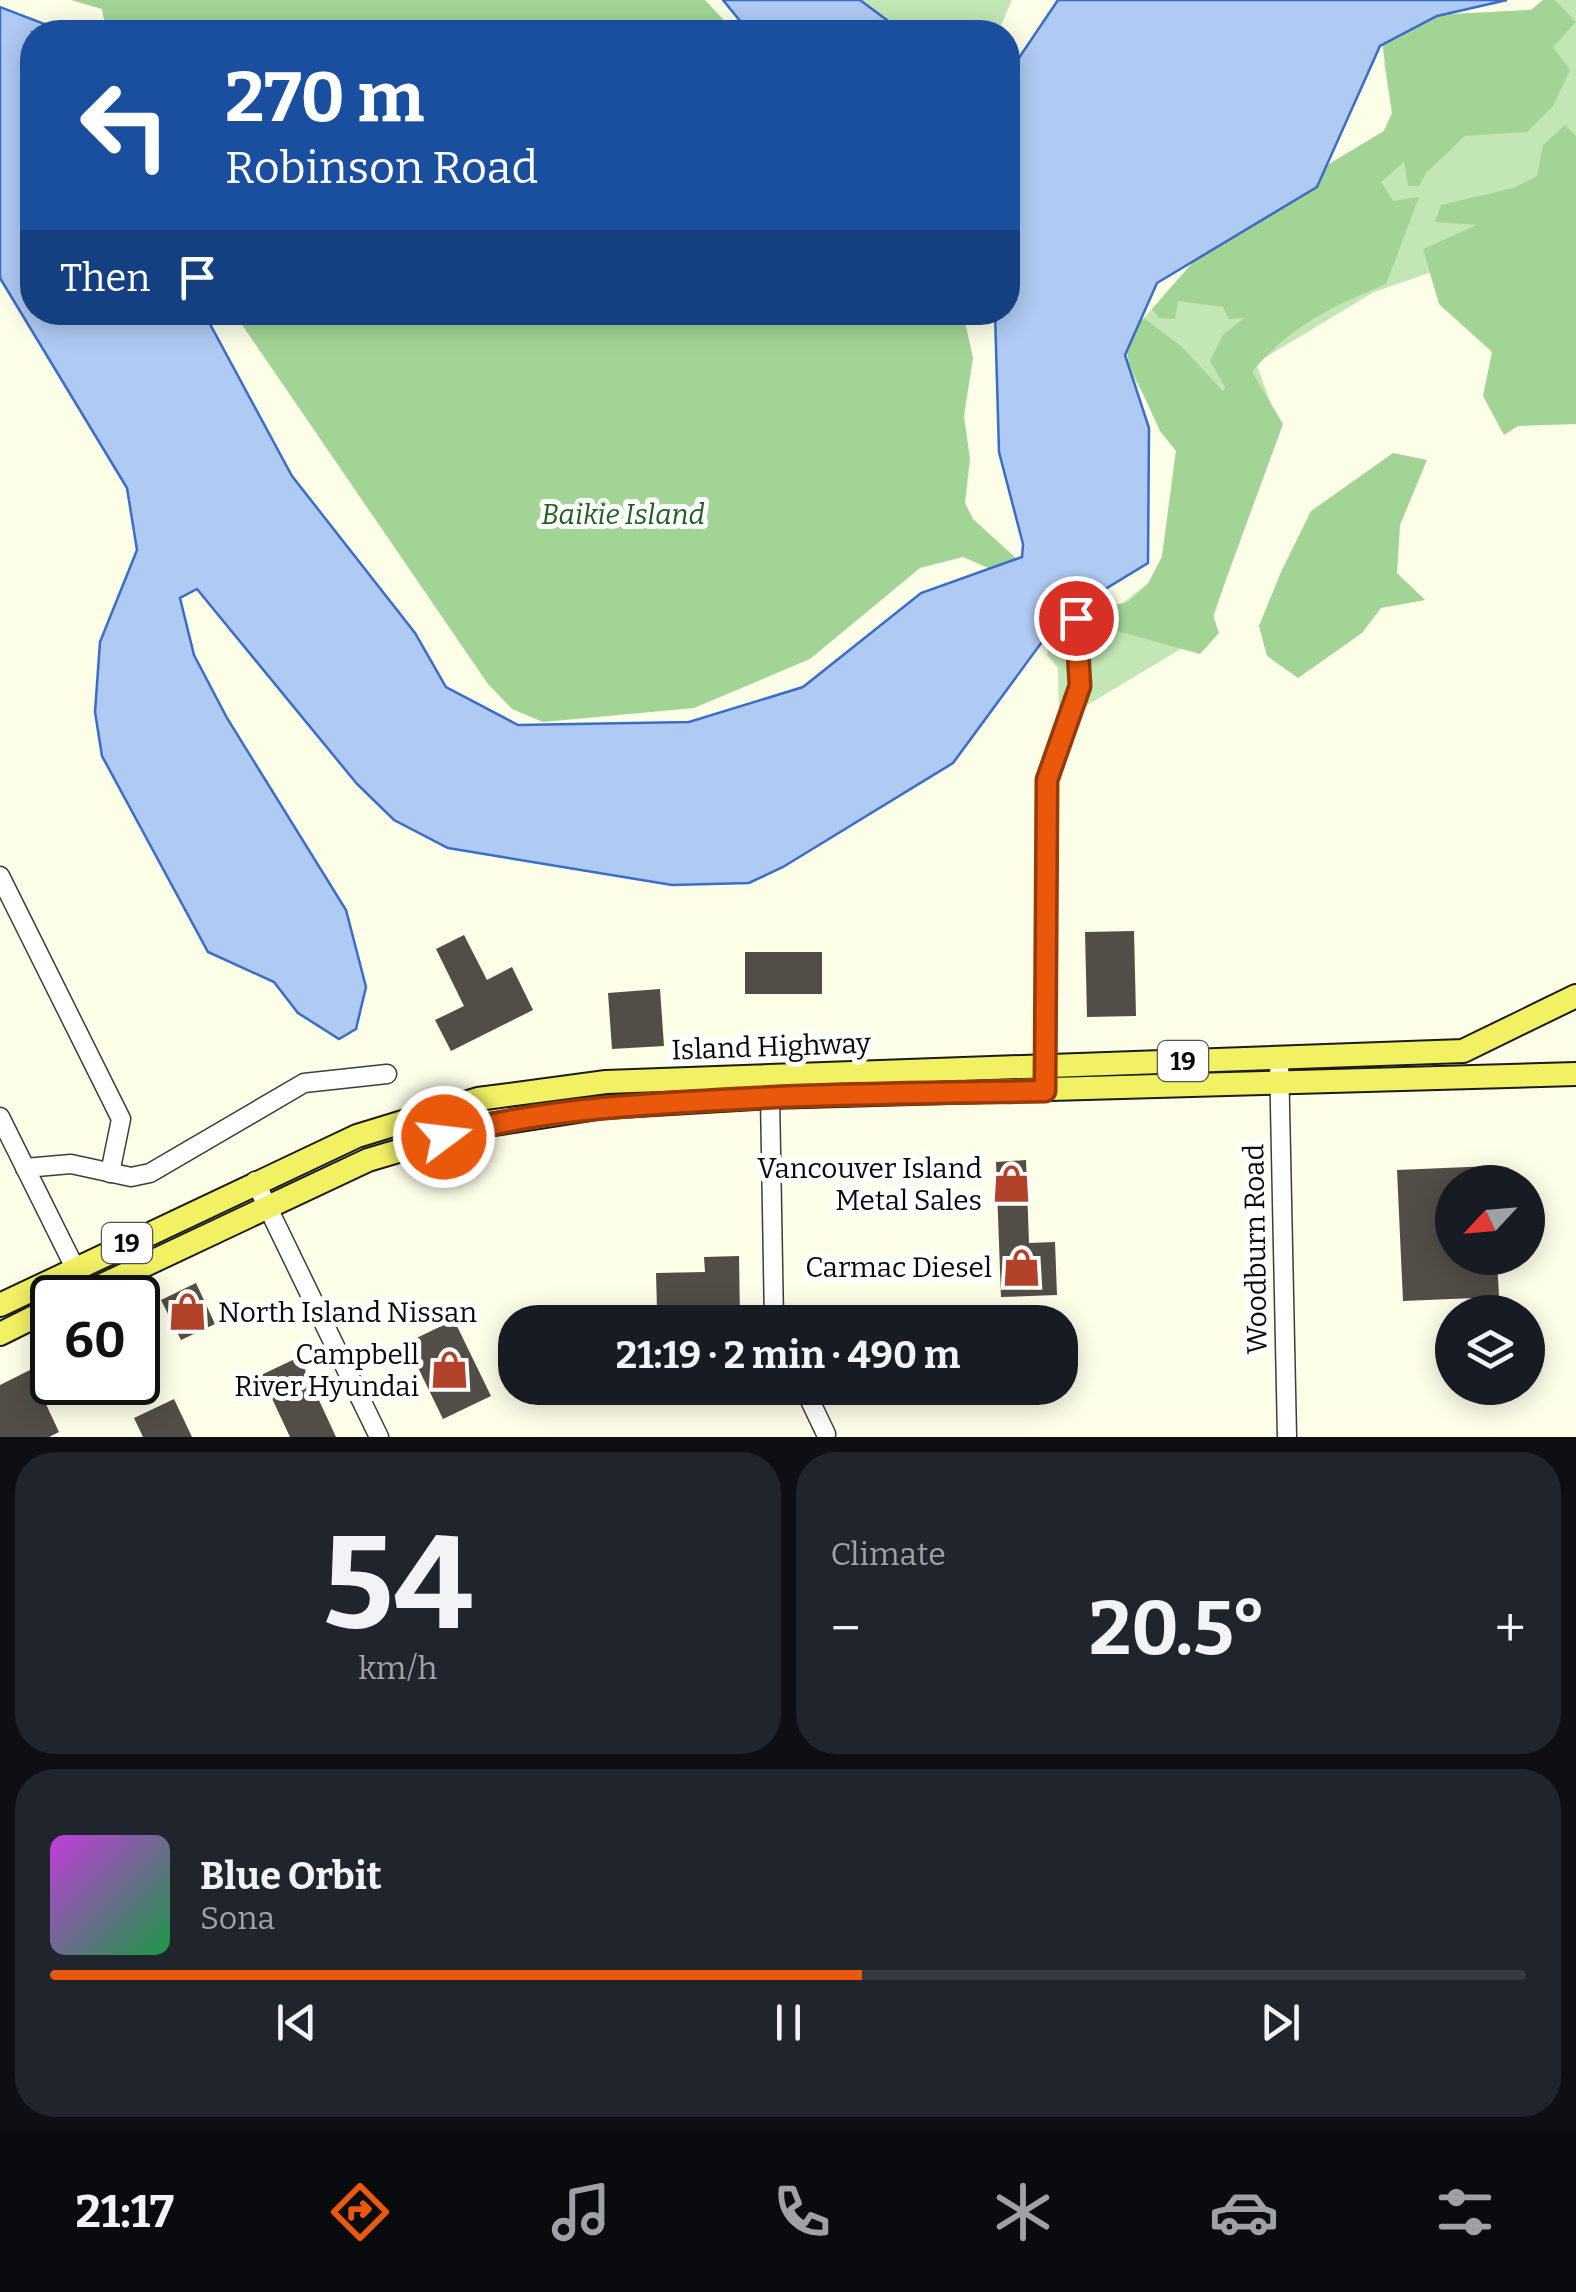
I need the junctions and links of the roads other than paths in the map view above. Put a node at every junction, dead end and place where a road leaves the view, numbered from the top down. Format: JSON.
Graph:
{"nodes":[{"id":1,"x":1076,"y":618,"type":"dead end"},
{"id":2,"x":0,"y":876,"type":"edge"},
{"id":3,"x":1576,"y":996,"type":"edge"},
{"id":4,"x":1279,"y":1059,"type":"junction"},
{"id":5,"x":1046,"y":1064,"type":"junction"},
{"id":6,"x":388,"y":1074,"type":"dead end"},
{"id":7,"x":1576,"y":1074,"type":"edge"},
{"id":8,"x":1278,"y":1085,"type":"junction"},
{"id":9,"x":1045,"y":1091,"type":"junction"},
{"id":10,"x":770,"y":1096,"type":"junction"},
{"id":11,"x":0,"y":1117,"type":"edge"},
{"id":12,"x":25,"y":1168,"type":"junction"},
{"id":13,"x":110,"y":1173,"type":"junction"},
{"id":14,"x":255,"y":1181,"type":"junction"},
{"id":15,"x":266,"y":1205,"type":"junction"},
{"id":16,"x":75,"y":1268,"type":"junction"},
{"id":17,"x":77,"y":1275,"type":"edge"},
{"id":18,"x":122,"y":1275,"type":"edge"},
{"id":19,"x":0,"y":1305,"type":"edge"},
{"id":20,"x":774,"y":1305,"type":"edge"},
{"id":21,"x":30,"y":1319,"type":"edge"},
{"id":22,"x":0,"y":1334,"type":"edge"},
{"id":23,"x":812,"y":1405,"type":"edge"},
{"id":24,"x":826,"y":1434,"type":"dead end"},
{"id":25,"x":379,"y":1437,"type":"edge"},
{"id":26,"x":1287,"y":1437,"type":"edge"}],
"edges":[{"from":1,"to":5,"type":"street"},
{"from":2,"to":13,"type":"street"},
{"from":3,"to":4,"type":"main road","name":"Island Highway","number":"19"},
{"from":4,"to":5,"type":"main road","name":"Island Highway","number":"19"},
{"from":4,"to":8,"type":"street","name":"Woodburn Road"},
{"from":5,"to":9,"type":"street"},
{"from":5,"to":14,"type":"main road","name":"Island Highway","number":"19"},
{"from":6,"to":13,"type":"street"},
{"from":7,"to":8,"type":"main road","name":"Island Highway","number":"19"},
{"from":8,"to":9,"type":"main road","name":"Island Highway","number":"19"},
{"from":8,"to":26,"type":"street","name":"Woodburn Road"},
{"from":9,"to":10,"type":"main road","name":"Island Highway","number":"19"},
{"from":10,"to":15,"type":"main road","name":"Island Highway","number":"19"},
{"from":10,"to":20,"type":"street"},
{"from":11,"to":12,"type":"street"},
{"from":12,"to":13,"type":"street"},
{"from":12,"to":16,"type":"street"},
{"from":14,"to":15,"type":"street"},
{"from":14,"to":16,"type":"main road","name":"Island Highway","number":"19"},
{"from":15,"to":18,"type":"main road","name":"Island Highway","number":"19"},
{"from":15,"to":25,"type":"street"},
{"from":16,"to":17,"type":"street"},
{"from":16,"to":19,"type":"main road","name":"Island Highway","number":"19"},
{"from":21,"to":22,"type":"main road"},
{"from":23,"to":24,"type":"street"}]}
